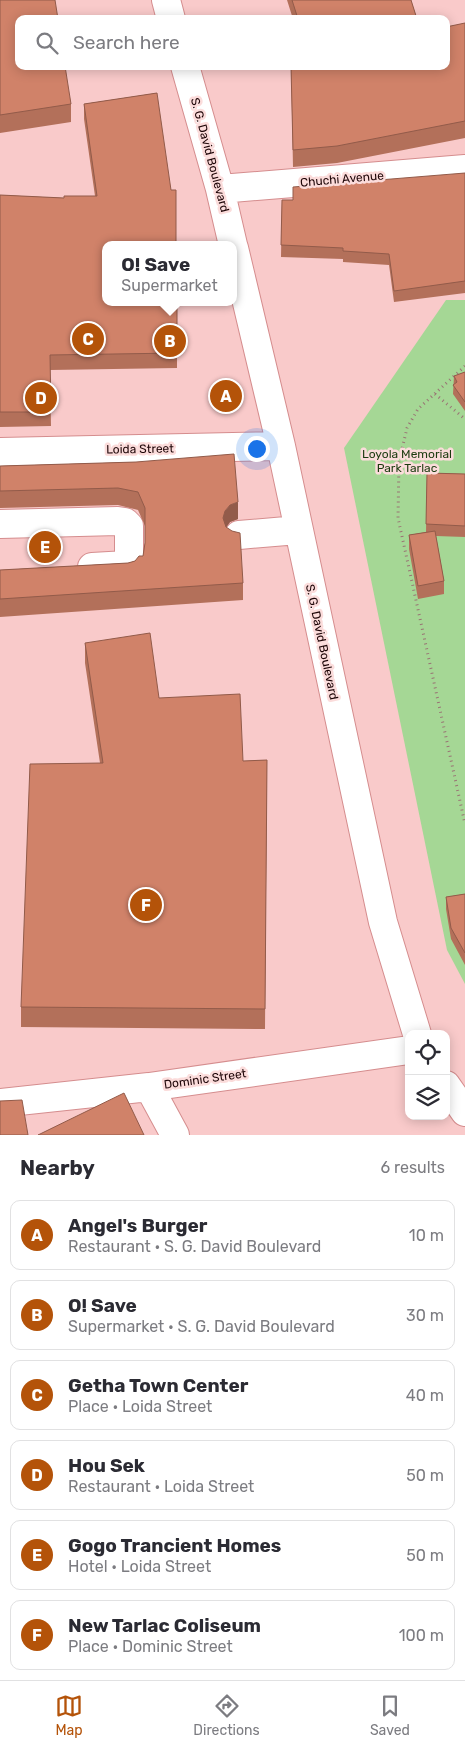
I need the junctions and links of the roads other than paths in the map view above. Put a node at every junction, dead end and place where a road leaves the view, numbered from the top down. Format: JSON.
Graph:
{"nodes":[{"id":1,"x":166,"y":0,"type":"edge"},
{"id":2,"x":170,"y":15,"type":"edge"},
{"id":3,"x":186,"y":70,"type":"edge"},
{"id":4,"x":465,"y":169,"type":"edge"},
{"id":5,"x":220,"y":189,"type":"junction"},
{"id":6,"x":232,"y":241,"type":"edge"},
{"id":7,"x":237,"y":263,"type":"edge"},
{"id":8,"x":280,"y":446,"type":"junction"},
{"id":9,"x":0,"y":452,"type":"edge"},
{"id":10,"x":0,"y":524,"type":"edge"},
{"id":11,"x":298,"y":530,"type":"junction"},
{"id":12,"x":239,"y":535,"type":"edge"},
{"id":13,"x":68,"y":568,"type":"edge"},
{"id":14,"x":416,"y":1030,"type":"edge"},
{"id":15,"x":405,"y":1051,"type":"edge"},
{"id":16,"x":149,"y":1086,"type":"junction"},
{"id":17,"x":450,"y":1091,"type":"edge"},
{"id":18,"x":0,"y":1103,"type":"edge"},
{"id":19,"x":465,"y":1112,"type":"edge"},
{"id":20,"x":175,"y":1135,"type":"edge"}],
"edges":[{"from":1,"to":2,"type":"street"},
{"from":3,"to":5,"type":"street","name":"S. G. David Boulevard"},
{"from":4,"to":5,"type":"street","name":"Chuchi Avenue"},
{"from":5,"to":6,"type":"street","name":"S. G. David Boulevard"},
{"from":7,"to":8,"type":"street","name":"S. G. David Boulevard"},
{"from":8,"to":9,"type":"street","name":"Loida Street"},
{"from":8,"to":11,"type":"street","name":"S. G. David Boulevard"},
{"from":10,"to":13,"type":"street"},
{"from":11,"to":12,"type":"street"},
{"from":11,"to":14,"type":"street","name":"S. G. David Boulevard"},
{"from":15,"to":16,"type":"street","name":"Dominic Street"},
{"from":16,"to":18,"type":"street","name":"Dominic Street"},
{"from":16,"to":20,"type":"street"},
{"from":17,"to":19,"type":"street"}]}
